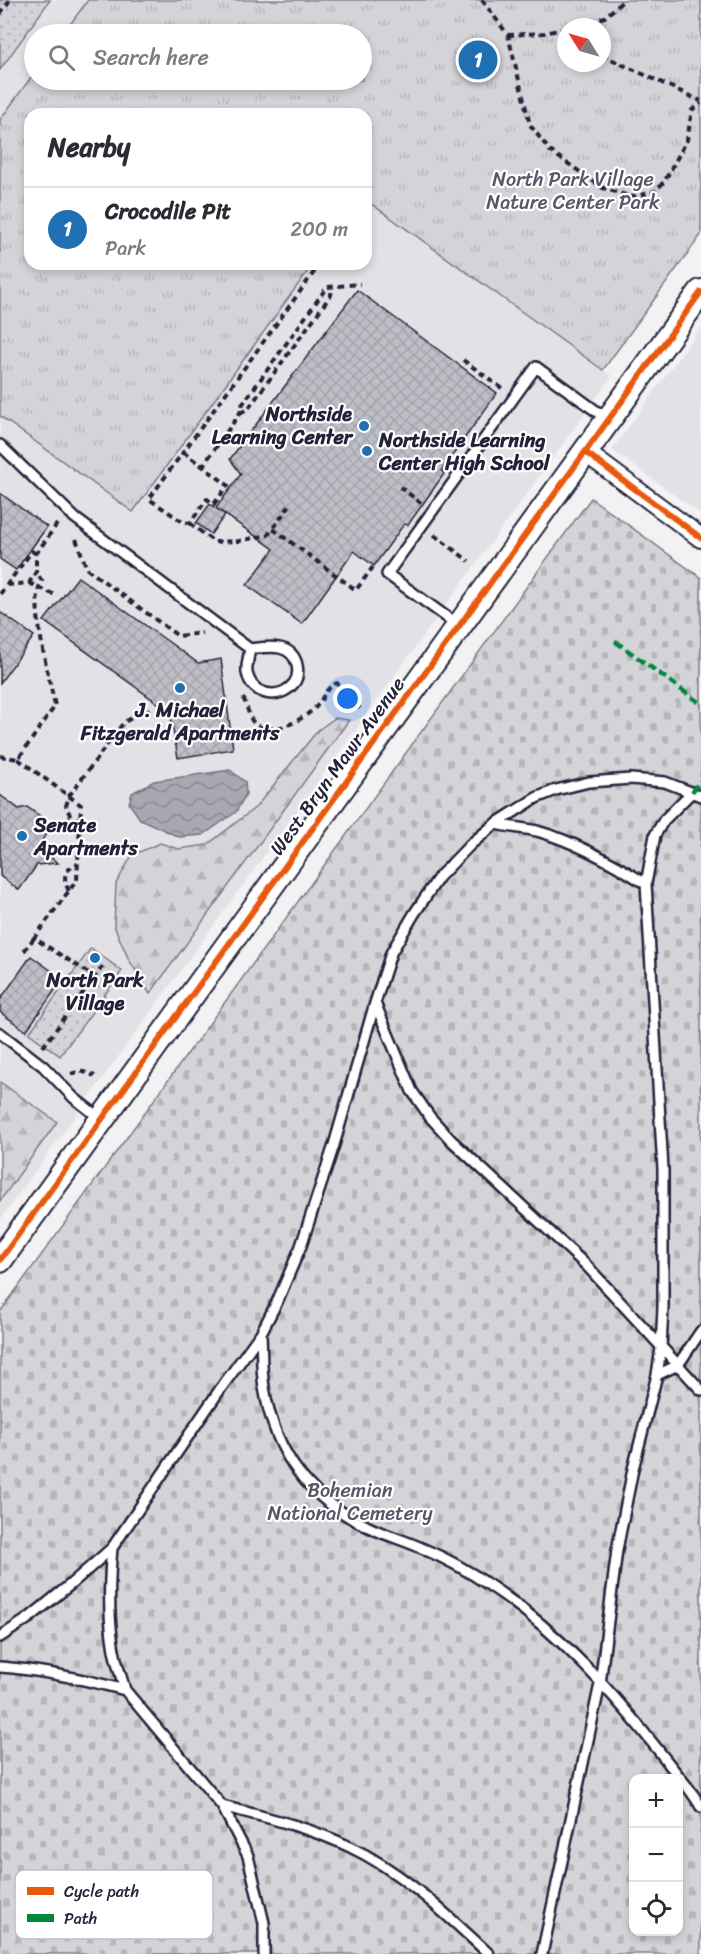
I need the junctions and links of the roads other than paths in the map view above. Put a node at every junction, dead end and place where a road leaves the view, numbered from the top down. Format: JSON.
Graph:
{"nodes":[{"id":1,"x":701,"y":292,"type":"edge"},
{"id":2,"x":609,"y":420,"type":"junction"},
{"id":3,"x":0,"y":445,"type":"edge"},
{"id":4,"x":585,"y":453,"type":"junction"},
{"id":5,"x":701,"y":538,"type":"edge"},
{"id":6,"x":459,"y":627,"type":"junction"},
{"id":7,"x":250,"y":649,"type":"junction"},
{"id":8,"x":696,"y":794,"type":"edge"},
{"id":9,"x":495,"y":824,"type":"junction"},
{"id":10,"x":646,"y":884,"type":"junction"},
{"id":11,"x":375,"y":1003,"type":"junction"},
{"id":12,"x":0,"y":1033,"type":"edge"},
{"id":13,"x":102,"y":1120,"type":"junction"},
{"id":14,"x":0,"y":1260,"type":"edge"},
{"id":15,"x":701,"y":1331,"type":"edge"},
{"id":16,"x":261,"y":1333,"type":"junction"},
{"id":17,"x":661,"y":1348,"type":"junction"},
{"id":18,"x":678,"y":1365,"type":"junction"},
{"id":19,"x":657,"y":1375,"type":"junction"},
{"id":20,"x":701,"y":1390,"type":"edge"},
{"id":21,"x":112,"y":1548,"type":"junction"},
{"id":22,"x":0,"y":1637,"type":"edge"},
{"id":23,"x":0,"y":1667,"type":"edge"},
{"id":24,"x":600,"y":1684,"type":"junction"},
{"id":25,"x":125,"y":1690,"type":"junction"},
{"id":26,"x":222,"y":1806,"type":"junction"},
{"id":27,"x":701,"y":1807,"type":"edge"},
{"id":28,"x":264,"y":1954,"type":"edge"},
{"id":29,"x":489,"y":1954,"type":"edge"},
{"id":30,"x":542,"y":1954,"type":"edge"}],
"edges":[{"from":1,"to":2,"type":"street","name":"West Bryn Mawr Avenue"},
{"from":2,"to":4,"type":"street","name":"West Bryn Mawr Avenue"},
{"from":2,"to":6,"type":"lane"},
{"from":3,"to":7,"type":"lane"},
{"from":4,"to":5,"type":"street"},
{"from":4,"to":6,"type":"street","name":"West Bryn Mawr Avenue"},
{"from":6,"to":13,"type":"street","name":"West Bryn Mawr Avenue"},
{"from":7,"to":7,"type":"lane"},
{"from":8,"to":9,"type":"lane"},
{"from":8,"to":10,"type":"lane"},
{"from":9,"to":10,"type":"lane"},
{"from":9,"to":11,"type":"lane"},
{"from":10,"to":17,"type":"lane"},
{"from":11,"to":16,"type":"lane"},
{"from":11,"to":17,"type":"lane"},
{"from":12,"to":13,"type":"lane"},
{"from":13,"to":14,"type":"street","name":"West Bryn Mawr Avenue"},
{"from":15,"to":18,"type":"lane"},
{"from":16,"to":21,"type":"lane"},
{"from":16,"to":24,"type":"lane"},
{"from":17,"to":18,"type":"lane"},
{"from":17,"to":19,"type":"lane"},
{"from":18,"to":19,"type":"lane"},
{"from":18,"to":20,"type":"lane"},
{"from":19,"to":24,"type":"lane"},
{"from":21,"to":22,"type":"lane"},
{"from":21,"to":25,"type":"lane"},
{"from":23,"to":25,"type":"lane"},
{"from":24,"to":27,"type":"lane"},
{"from":24,"to":30,"type":"lane"},
{"from":25,"to":26,"type":"lane"},
{"from":26,"to":28,"type":"lane"},
{"from":26,"to":29,"type":"lane"}]}
